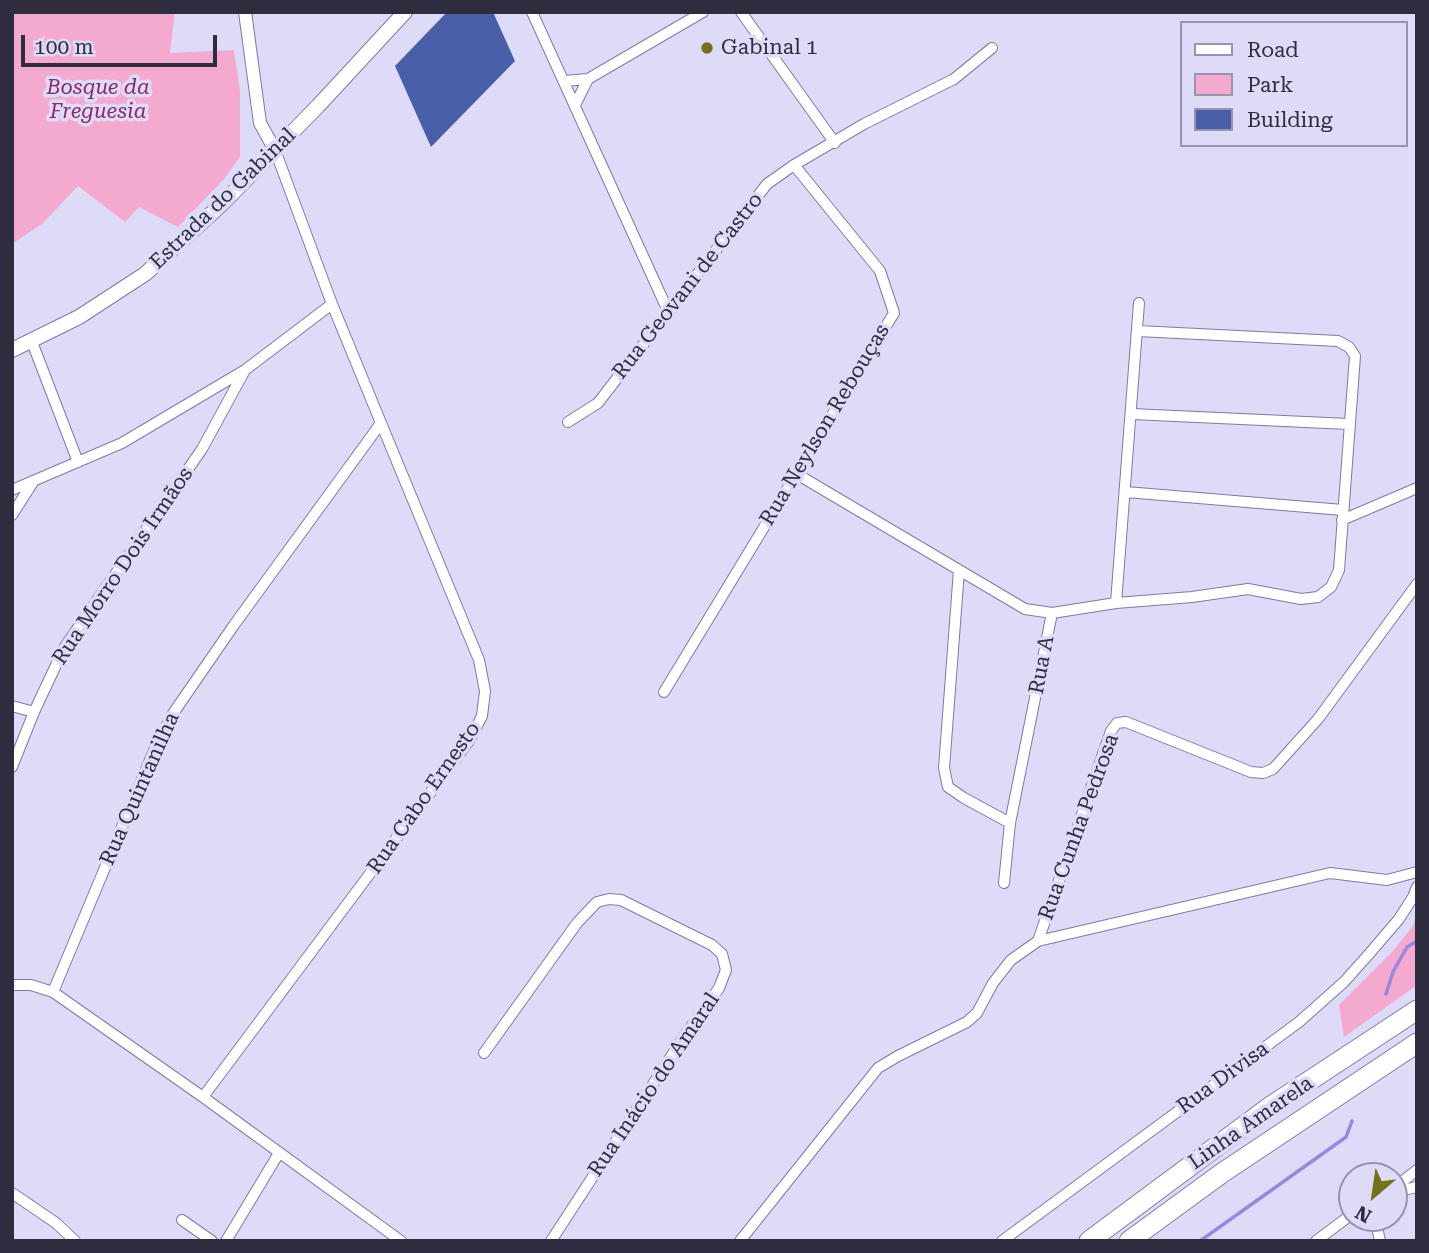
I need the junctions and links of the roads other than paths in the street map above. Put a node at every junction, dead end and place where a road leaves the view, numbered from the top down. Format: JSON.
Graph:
{"nodes":[{"id":1,"x":245,"y":12,"type":"edge"},
{"id":2,"x":405,"y":12,"type":"edge"},
{"id":3,"x":532,"y":12,"type":"edge"},
{"id":4,"x":703,"y":12,"type":"edge"},
{"id":5,"x":741,"y":12,"type":"edge"},
{"id":6,"x":992,"y":48,"type":"dead end"},
{"id":7,"x":587,"y":79,"type":"junction"},
{"id":8,"x":564,"y":81,"type":"junction"},
{"id":9,"x":575,"y":105,"type":"junction"},
{"id":10,"x":835,"y":143,"type":"junction"},
{"id":11,"x":275,"y":150,"type":"junction"},
{"id":12,"x":794,"y":165,"type":"junction"},
{"id":13,"x":1139,"y":303,"type":"dead end"},
{"id":14,"x":332,"y":304,"type":"junction"},
{"id":15,"x":668,"y":311,"type":"junction"},
{"id":16,"x":1138,"y":331,"type":"junction"},
{"id":17,"x":32,"y":342,"type":"junction"},
{"id":18,"x":12,"y":350,"type":"edge"},
{"id":19,"x":245,"y":370,"type":"junction"},
{"id":20,"x":1132,"y":414,"type":"junction"},
{"id":21,"x":568,"y":422,"type":"dead end"},
{"id":22,"x":381,"y":423,"type":"junction"},
{"id":23,"x":1349,"y":424,"type":"junction"},
{"id":24,"x":78,"y":462,"type":"junction"},
{"id":25,"x":796,"y":472,"type":"junction"},
{"id":26,"x":34,"y":480,"type":"junction"},
{"id":27,"x":1417,"y":488,"type":"edge"},
{"id":28,"x":12,"y":490,"type":"edge"},
{"id":29,"x":1126,"y":492,"type":"junction"},
{"id":30,"x":12,"y":515,"type":"edge"},
{"id":31,"x":1343,"y":515,"type":"junction"},
{"id":32,"x":959,"y":570,"type":"junction"},
{"id":33,"x":1417,"y":584,"type":"edge"},
{"id":34,"x":1116,"y":603,"type":"junction"},
{"id":35,"x":1052,"y":613,"type":"junction"},
{"id":36,"x":664,"y":692,"type":"dead end"},
{"id":37,"x":12,"y":706,"type":"edge"},
{"id":38,"x":34,"y":712,"type":"junction"},
{"id":39,"x":12,"y":767,"type":"edge"},
{"id":40,"x":1010,"y":823,"type":"junction"},
{"id":41,"x":1417,"y":872,"type":"edge"},
{"id":42,"x":1004,"y":883,"type":"dead end"},
{"id":43,"x":1417,"y":887,"type":"edge"},
{"id":44,"x":1038,"y":941,"type":"junction"},
{"id":45,"x":12,"y":985,"type":"edge"},
{"id":46,"x":53,"y":992,"type":"junction"},
{"id":47,"x":1417,"y":1010,"type":"edge"},
{"id":48,"x":1417,"y":1042,"type":"edge"},
{"id":49,"x":484,"y":1053,"type":"dead end"},
{"id":50,"x":203,"y":1097,"type":"junction"},
{"id":51,"x":279,"y":1153,"type":"junction"},
{"id":52,"x":12,"y":1194,"type":"edge"},
{"id":53,"x":182,"y":1220,"type":"dead end"},
{"id":54,"x":1338,"y":1224,"type":"edge"},
{"id":55,"x":75,"y":1241,"type":"edge"},
{"id":56,"x":212,"y":1241,"type":"edge"},
{"id":57,"x":226,"y":1241,"type":"edge"},
{"id":58,"x":401,"y":1241,"type":"edge"},
{"id":59,"x":551,"y":1241,"type":"edge"},
{"id":60,"x":740,"y":1241,"type":"edge"},
{"id":61,"x":1002,"y":1241,"type":"edge"},
{"id":62,"x":1089,"y":1241,"type":"edge"},
{"id":63,"x":1129,"y":1241,"type":"edge"},
{"id":64,"x":1316,"y":1241,"type":"edge"}],
"edges":[{"from":1,"to":11,"type":"street"},
{"from":2,"to":11,"type":"main road","name":"Estrada do Gabinal"},
{"from":3,"to":8,"type":"street"},
{"from":4,"to":7,"type":"street"},
{"from":5,"to":10,"type":"street"},
{"from":6,"to":10,"type":"street","name":"Rua Geovani de Castro"},
{"from":7,"to":8,"type":"street"},
{"from":7,"to":9,"type":"street"},
{"from":8,"to":9,"type":"street"},
{"from":9,"to":15,"type":"street"},
{"from":10,"to":12,"type":"street","name":"Rua Geovani de Castro"},
{"from":11,"to":14,"type":"street"},
{"from":11,"to":17,"type":"main road","name":"Estrada do Gabinal"},
{"from":12,"to":15,"type":"street","name":"Rua Geovani de Castro"},
{"from":12,"to":25,"type":"street","name":"Rua Neylson Rebouças"},
{"from":13,"to":16,"type":"street"},
{"from":14,"to":19,"type":"street"},
{"from":14,"to":22,"type":"street"},
{"from":15,"to":21,"type":"street","name":"Rua Geovani de Castro"},
{"from":16,"to":20,"type":"street"},
{"from":16,"to":23,"type":"street"},
{"from":17,"to":18,"type":"main road","name":"Estrada do Gabinal"},
{"from":17,"to":24,"type":"street"},
{"from":19,"to":24,"type":"street"},
{"from":19,"to":38,"type":"street","name":"Rua Morro Dois Irmãos"},
{"from":20,"to":23,"type":"street"},
{"from":20,"to":29,"type":"street"},
{"from":22,"to":46,"type":"street","name":"Rua Quintanilha"},
{"from":22,"to":50,"type":"street","name":"Rua Cabo Ernesto"},
{"from":23,"to":31,"type":"street"},
{"from":24,"to":26,"type":"street"},
{"from":25,"to":32,"type":"street","name":"Rua A"},
{"from":25,"to":36,"type":"street","name":"Rua Neylson Rebouças"},
{"from":26,"to":28,"type":"street"},
{"from":26,"to":30,"type":"street"},
{"from":27,"to":31,"type":"street"},
{"from":29,"to":31,"type":"street"},
{"from":29,"to":34,"type":"street"},
{"from":31,"to":34,"type":"street"},
{"from":32,"to":35,"type":"street","name":"Rua A"},
{"from":32,"to":40,"type":"street"},
{"from":33,"to":44,"type":"street","name":"Rua Cunha Pedrosa"},
{"from":34,"to":35,"type":"street"},
{"from":35,"to":40,"type":"street","name":"Rua A"},
{"from":37,"to":38,"type":"street"},
{"from":38,"to":39,"type":"street","name":"Rua Morro Dois Irmãos"},
{"from":40,"to":42,"type":"street","name":"Rua A"},
{"from":41,"to":44,"type":"street"},
{"from":43,"to":61,"type":"street","name":"Rua Divisa"},
{"from":44,"to":60,"type":"street","name":"Rua Cunha Pedrosa"},
{"from":45,"to":46,"type":"street"},
{"from":46,"to":50,"type":"street"},
{"from":47,"to":62,"type":"highway","name":"Linha Amarela"},
{"from":48,"to":63,"type":"highway","name":"Linha Amarela"},
{"from":49,"to":59,"type":"street","name":"Rua Inácio do Amaral"},
{"from":50,"to":51,"type":"street"},
{"from":51,"to":57,"type":"street"},
{"from":51,"to":58,"type":"street"},
{"from":52,"to":55,"type":"street"},
{"from":53,"to":56,"type":"street"},
{"from":54,"to":64,"type":"street"}]}
